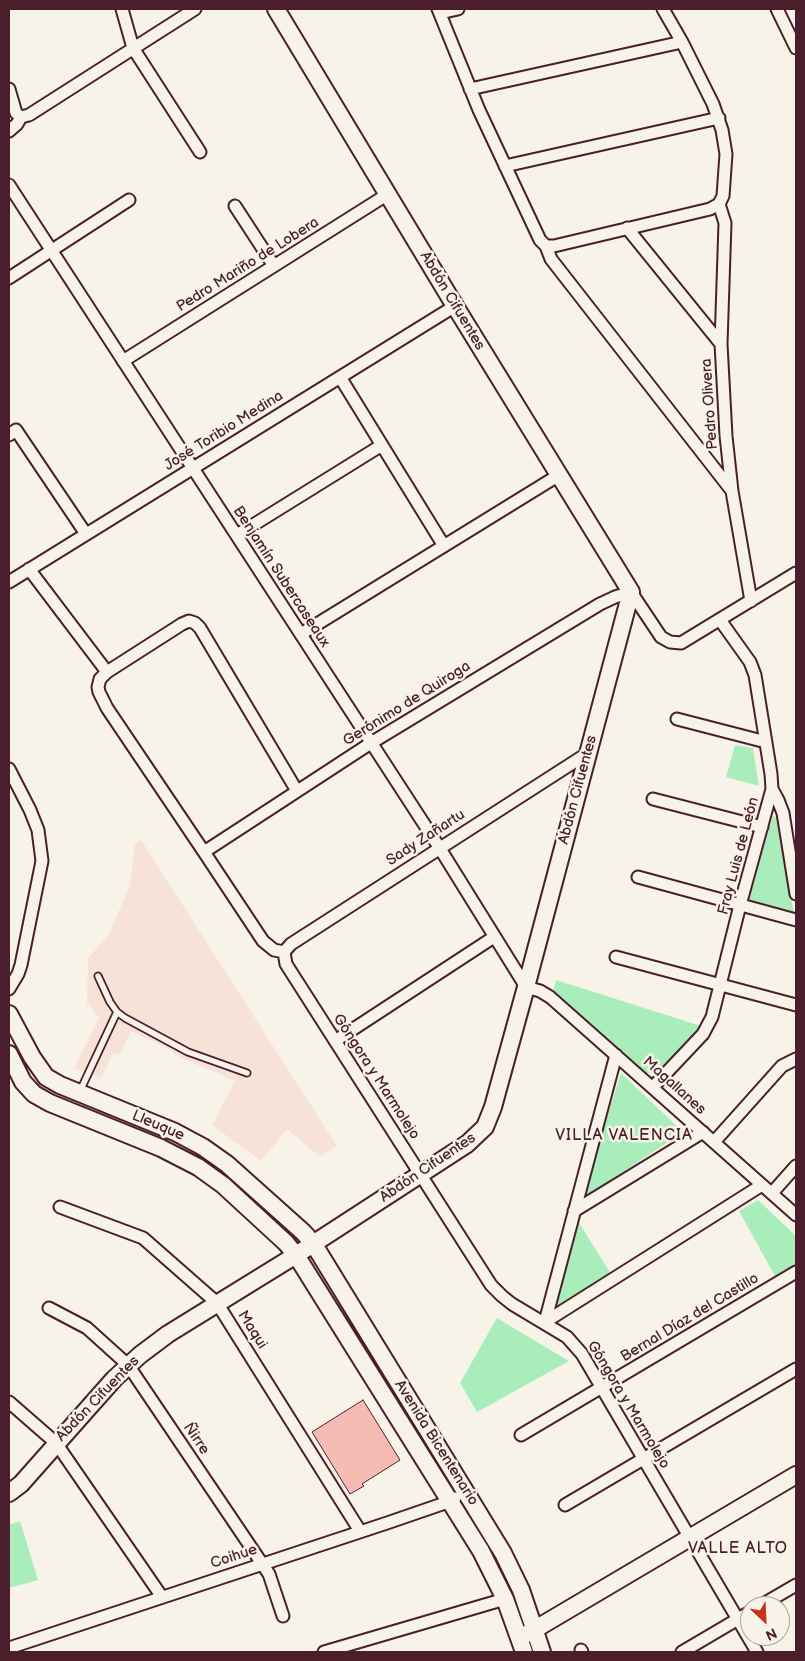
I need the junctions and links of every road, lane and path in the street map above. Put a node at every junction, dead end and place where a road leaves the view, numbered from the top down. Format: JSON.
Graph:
{"nodes":[{"id":1,"x":122,"y":9,"type":"edge"},
{"id":2,"x":195,"y":9,"type":"edge"},
{"id":3,"x":276,"y":9,"type":"edge"},
{"id":4,"x":458,"y":9,"type":"edge"},
{"id":5,"x":663,"y":9,"type":"edge"},
{"id":6,"x":777,"y":9,"type":"edge"},
{"id":7,"x":439,"y":11,"type":"edge"},
{"id":8,"x":682,"y":42,"type":"junction"},
{"id":9,"x":133,"y":48,"type":"junction"},
{"id":10,"x":796,"y":48,"type":"edge"},
{"id":11,"x":9,"y":89,"type":"edge"},
{"id":12,"x":470,"y":89,"type":"junction"},
{"id":13,"x":21,"y":117,"type":"junction"},
{"id":14,"x":719,"y":118,"type":"junction"},
{"id":15,"x":9,"y":131,"type":"edge"},
{"id":16,"x":200,"y":152,"type":"dead end"},
{"id":17,"x":505,"y":166,"type":"junction"},
{"id":18,"x":9,"y":185,"type":"edge"},
{"id":19,"x":388,"y":194,"type":"junction"},
{"id":20,"x":129,"y":200,"type":"dead end"},
{"id":21,"x":719,"y":204,"type":"junction"},
{"id":22,"x":234,"y":206,"type":"dead end"},
{"id":23,"x":627,"y":228,"type":"junction"},
{"id":24,"x":546,"y":246,"type":"junction"},
{"id":25,"x":52,"y":251,"type":"junction"},
{"id":26,"x":274,"y":266,"type":"junction"},
{"id":27,"x":9,"y":278,"type":"edge"},
{"id":28,"x":455,"y":306,"type":"junction"},
{"id":29,"x":721,"y":344,"type":"junction"},
{"id":30,"x":123,"y":361,"type":"junction"},
{"id":31,"x":340,"y":377,"type":"junction"},
{"id":32,"x":13,"y":433,"type":"edge"},
{"id":33,"x":382,"y":445,"type":"junction"},
{"id":34,"x":193,"y":468,"type":"junction"},
{"id":35,"x":559,"y":475,"type":"junction"},
{"id":36,"x":732,"y":491,"type":"junction"},
{"id":37,"x":86,"y":534,"type":"junction"},
{"id":38,"x":236,"y":535,"type":"junction"},
{"id":39,"x":444,"y":546,"type":"junction"},
{"id":40,"x":29,"y":569,"type":"junction"},
{"id":41,"x":796,"y":572,"type":"edge"},
{"id":42,"x":9,"y":582,"type":"edge"},
{"id":43,"x":631,"y":592,"type":"junction"},
{"id":44,"x":751,"y":601,"type":"junction"},
{"id":45,"x":720,"y":620,"type":"junction"},
{"id":46,"x":301,"y":634,"type":"junction"},
{"id":47,"x":107,"y":672,"type":"junction"},
{"id":48,"x":677,"y":719,"type":"dead end"},
{"id":49,"x":766,"y":742,"type":"junction"},
{"id":50,"x":372,"y":743,"type":"junction"},
{"id":51,"x":588,"y":753,"type":"junction"},
{"id":52,"x":9,"y":769,"type":"edge"},
{"id":53,"x":772,"y":789,"type":"junction"},
{"id":54,"x":298,"y":791,"type":"junction"},
{"id":55,"x":653,"y":799,"type":"dead end"},
{"id":56,"x":762,"y":827,"type":"junction"},
{"id":57,"x":440,"y":847,"type":"junction"},
{"id":58,"x":204,"y":852,"type":"junction"},
{"id":59,"x":638,"y":878,"type":"dead end"},
{"id":60,"x":796,"y":894,"type":"edge"},
{"id":61,"x":740,"y":905,"type":"junction"},
{"id":62,"x":796,"y":920,"type":"edge"},
{"id":63,"x":494,"y":937,"type":"junction"},
{"id":64,"x":284,"y":952,"type":"junction"},
{"id":65,"x":616,"y":957,"type":"dead end"},
{"id":66,"x":98,"y":976,"type":"dead end"},
{"id":67,"x":720,"y":985,"type":"junction"},
{"id":68,"x":526,"y":987,"type":"junction"},
{"id":69,"x":9,"y":989,"type":"edge"},
{"id":70,"x":795,"y":1001,"type":"edge"},
{"id":71,"x":117,"y":1012,"type":"junction"},
{"id":72,"x":9,"y":1014,"type":"edge"},
{"id":73,"x":335,"y":1041,"type":"junction"},
{"id":74,"x":616,"y":1055,"type":"junction"},
{"id":75,"x":796,"y":1059,"type":"edge"},
{"id":76,"x":11,"y":1065,"type":"edge"},
{"id":77,"x":247,"y":1073,"type":"dead end"},
{"id":78,"x":653,"y":1087,"type":"junction"},
{"id":79,"x":79,"y":1093,"type":"junction"},
{"id":80,"x":704,"y":1132,"type":"junction"},
{"id":81,"x":714,"y":1142,"type":"junction"},
{"id":82,"x":208,"y":1150,"type":"junction"},
{"id":83,"x":198,"y":1166,"type":"junction"},
{"id":84,"x":796,"y":1166,"type":"edge"},
{"id":85,"x":420,"y":1174,"type":"junction"},
{"id":86,"x":762,"y":1185,"type":"junction"},
{"id":87,"x":772,"y":1193,"type":"junction"},
{"id":88,"x":60,"y":1207,"type":"dead end"},
{"id":89,"x":574,"y":1211,"type":"junction"},
{"id":90,"x":796,"y":1215,"type":"edge"},
{"id":91,"x":313,"y":1243,"type":"junction"},
{"id":92,"x":296,"y":1255,"type":"junction"},
{"id":93,"x":796,"y":1272,"type":"edge"},
{"id":94,"x":217,"y":1303,"type":"junction"},
{"id":95,"x":49,"y":1308,"type":"dead end"},
{"id":96,"x":545,"y":1322,"type":"junction"},
{"id":97,"x":128,"y":1365,"type":"junction"},
{"id":98,"x":796,"y":1368,"type":"edge"},
{"id":99,"x":603,"y":1388,"type":"junction"},
{"id":100,"x":9,"y":1402,"type":"edge"},
{"id":101,"x":521,"y":1435,"type":"dead end"},
{"id":102,"x":56,"y":1443,"type":"junction"},
{"id":103,"x":644,"y":1459,"type":"junction"},
{"id":104,"x":796,"y":1475,"type":"edge"},
{"id":105,"x":466,"y":1491,"type":"junction"},
{"id":106,"x":9,"y":1493,"type":"edge"},
{"id":107,"x":451,"y":1501,"type":"junction"},
{"id":108,"x":565,"y":1505,"type":"dead end"},
{"id":109,"x":360,"y":1531,"type":"junction"},
{"id":110,"x":690,"y":1538,"type":"junction"},
{"id":111,"x":262,"y":1564,"type":"junction"},
{"id":112,"x":796,"y":1585,"type":"edge"},
{"id":113,"x":777,"y":1596,"type":"edge"},
{"id":114,"x":162,"y":1597,"type":"junction"},
{"id":115,"x":505,"y":1599,"type":"junction"},
{"id":116,"x":283,"y":1616,"type":"dead end"},
{"id":117,"x":740,"y":1617,"type":"edge"},
{"id":118,"x":737,"y":1619,"type":"junction"},
{"id":119,"x":535,"y":1630,"type":"junction"},
{"id":120,"x":521,"y":1645,"type":"edge"},
{"id":121,"x":9,"y":1648,"type":"edge"},
{"id":122,"x":10,"y":1652,"type":"edge"},
{"id":123,"x":324,"y":1652,"type":"edge"},
{"id":124,"x":542,"y":1652,"type":"edge"},
{"id":125,"x":682,"y":1652,"type":"edge"},
{"id":126,"x":757,"y":1652,"type":"edge"}],
"edges":[{"from":1,"to":9,"type":"street"},
{"from":2,"to":9,"type":"street"},
{"from":3,"to":19,"type":"street","name":"Abdón Cifuentes"},
{"from":4,"to":7,"type":"street"},
{"from":5,"to":8,"type":"street"},
{"from":6,"to":10,"type":"street"},
{"from":7,"to":12,"type":"street"},
{"from":8,"to":12,"type":"street"},
{"from":8,"to":14,"type":"street"},
{"from":9,"to":13,"type":"street"},
{"from":9,"to":16,"type":"street"},
{"from":11,"to":13,"type":"street"},
{"from":12,"to":17,"type":"street"},
{"from":13,"to":15,"type":"street"},
{"from":14,"to":17,"type":"street"},
{"from":14,"to":21,"type":"street"},
{"from":17,"to":24,"type":"street"},
{"from":18,"to":25,"type":"street","name":"Benjamín Subercaseaux"},
{"from":19,"to":26,"type":"street","name":"Pedro Mariño de Lobera"},
{"from":19,"to":28,"type":"street","name":"Abdón Cifuentes"},
{"from":20,"to":25,"type":"street"},
{"from":21,"to":23,"type":"street"},
{"from":21,"to":29,"type":"street","name":"Pedro Olivera"},
{"from":22,"to":26,"type":"street"},
{"from":23,"to":24,"type":"street"},
{"from":23,"to":29,"type":"street"},
{"from":24,"to":36,"type":"street"},
{"from":25,"to":27,"type":"street"},
{"from":25,"to":30,"type":"street","name":"Benjamín Subercaseaux"},
{"from":26,"to":30,"type":"street","name":"Pedro Mariño de Lobera"},
{"from":28,"to":31,"type":"street","name":"José Toribio Medina"},
{"from":28,"to":35,"type":"street","name":"Abdón Cifuentes"},
{"from":29,"to":36,"type":"street","name":"Pedro Olivera"},
{"from":30,"to":34,"type":"street","name":"Benjamín Subercaseaux"},
{"from":31,"to":33,"type":"street"},
{"from":31,"to":34,"type":"street","name":"José Toribio Medina"},
{"from":32,"to":37,"type":"street"},
{"from":33,"to":38,"type":"street"},
{"from":33,"to":39,"type":"street"},
{"from":34,"to":37,"type":"street","name":"José Toribio Medina"},
{"from":34,"to":38,"type":"street","name":"Benjamín Subercaseaux"},
{"from":35,"to":39,"type":"street"},
{"from":35,"to":43,"type":"street","name":"Abdón Cifuentes"},
{"from":36,"to":44,"type":"street","name":"Pedro Olivera"},
{"from":37,"to":40,"type":"street","name":"José Toribio Medina"},
{"from":38,"to":46,"type":"street","name":"Benjamín Subercaseaux"},
{"from":39,"to":46,"type":"street"},
{"from":40,"to":42,"type":"street","name":"José Toribio Medina"},
{"from":40,"to":47,"type":"street"},
{"from":41,"to":44,"type":"street","name":"Abdón Cifuentes"},
{"from":43,"to":45,"type":"street","name":"Abdón Cifuentes"},
{"from":43,"to":50,"type":"street","name":"Gerónimo de Quiroga"},
{"from":43,"to":51,"type":"street","name":"Abdón Cifuentes"},
{"from":44,"to":45,"type":"street","name":"Abdón Cifuentes"},
{"from":45,"to":49,"type":"street","name":"Fray Luis de León"},
{"from":46,"to":50,"type":"street","name":"Benjamín Subercaseaux"},
{"from":47,"to":54,"type":"street"},
{"from":47,"to":58,"type":"street"},
{"from":48,"to":49,"type":"street"},
{"from":49,"to":53,"type":"street","name":"Fray Luis de León"},
{"from":50,"to":54,"type":"street","name":"Gerónimo de Quiroga"},
{"from":50,"to":57,"type":"street","name":"Benjamín Subercaseaux"},
{"from":51,"to":57,"type":"street","name":"Sady Zañartu"},
{"from":51,"to":68,"type":"street","name":"Abdón Cifuentes"},
{"from":52,"to":69,"type":"street"},
{"from":53,"to":56,"type":"street","name":"Fray Luis de León"},
{"from":53,"to":60,"type":"street"},
{"from":54,"to":58,"type":"street","name":"Gerónimo de Quiroga"},
{"from":55,"to":56,"type":"street"},
{"from":56,"to":61,"type":"street","name":"Fray Luis de León"},
{"from":57,"to":63,"type":"street","name":"Benjamín Subercaseaux"},
{"from":57,"to":64,"type":"street","name":"Sady Zañartu"},
{"from":58,"to":64,"type":"street"},
{"from":59,"to":61,"type":"street"},
{"from":61,"to":62,"type":"street"},
{"from":61,"to":67,"type":"street","name":"Fray Luis de León"},
{"from":63,"to":68,"type":"street","name":"Benjamín Subercaseaux"},
{"from":63,"to":73,"type":"street"},
{"from":64,"to":73,"type":"street","name":"Góngora y Marmolejo"},
{"from":65,"to":67,"type":"street"},
{"from":66,"to":71,"type":"lane"},
{"from":67,"to":70,"type":"street"},
{"from":67,"to":78,"type":"street","name":"Fray Luis de León"},
{"from":68,"to":74,"type":"street","name":"Magallanes"},
{"from":68,"to":85,"type":"street","name":"Abdón Cifuentes"},
{"from":71,"to":77,"type":"lane"},
{"from":71,"to":79,"type":"lane"},
{"from":72,"to":79,"type":"street","name":"Lleuque"},
{"from":73,"to":85,"type":"street","name":"Góngora y Marmolejo"},
{"from":74,"to":78,"type":"street","name":"Magallanes"},
{"from":74,"to":89,"type":"street"},
{"from":75,"to":81,"type":"street"},
{"from":76,"to":83,"type":"street","name":"Lleuque"},
{"from":78,"to":80,"type":"street","name":"Magallanes"},
{"from":79,"to":82,"type":"street","name":"Lleuque"},
{"from":80,"to":81,"type":"street","name":"Magallanes"},
{"from":80,"to":89,"type":"street"},
{"from":81,"to":86,"type":"street","name":"Magallanes"},
{"from":82,"to":83,"type":"street"},
{"from":82,"to":91,"type":"street","name":"Lleuque"},
{"from":83,"to":92,"type":"street","name":"Lleuque"},
{"from":84,"to":87,"type":"street"},
{"from":85,"to":91,"type":"street","name":"Abdón Cifuentes"},
{"from":85,"to":96,"type":"street","name":"Góngora y Marmolejo"},
{"from":86,"to":87,"type":"street","name":"Magallanes"},
{"from":86,"to":96,"type":"street"},
{"from":87,"to":90,"type":"street","name":"Magallanes"},
{"from":88,"to":94,"type":"street","name":"Maqui"},
{"from":89,"to":96,"type":"street"},
{"from":91,"to":92,"type":"street","name":"Abdón Cifuentes"},
{"from":91,"to":105,"type":"street","name":"Avenida Bicentenario"},
{"from":92,"to":94,"type":"street","name":"Abdón Cifuentes"},
{"from":92,"to":107,"type":"street","name":"Avenida Bicentenario"},
{"from":93,"to":99,"type":"street","name":"Bernal Díaz del Castillo"},
{"from":94,"to":97,"type":"street","name":"Abdón Cifuentes"},
{"from":94,"to":109,"type":"street","name":"Maqui"},
{"from":95,"to":97,"type":"street","name":"Ñirre"},
{"from":96,"to":99,"type":"street","name":"Góngora y Marmolejo"},
{"from":97,"to":102,"type":"street","name":"Abdón Cifuentes"},
{"from":97,"to":111,"type":"street","name":"Ñirre"},
{"from":98,"to":103,"type":"street"},
{"from":99,"to":101,"type":"street","name":"Bernal Díaz del Castillo"},
{"from":99,"to":103,"type":"street","name":"Góngora y Marmolejo"},
{"from":100,"to":102,"type":"street"},
{"from":102,"to":106,"type":"street","name":"Abdón Cifuentes"},
{"from":102,"to":114,"type":"street"},
{"from":103,"to":108,"type":"street"},
{"from":103,"to":110,"type":"street","name":"Góngora y Marmolejo"},
{"from":104,"to":110,"type":"street"},
{"from":105,"to":107,"type":"street","name":"Coihue"},
{"from":105,"to":119,"type":"street","name":"Avenida Bicentenario"},
{"from":107,"to":109,"type":"street","name":"Coihue"},
{"from":107,"to":115,"type":"street","name":"Avenida Bicentenario"},
{"from":109,"to":111,"type":"street","name":"Coihue"},
{"from":110,"to":118,"type":"street","name":"Góngora y Marmolejo"},
{"from":110,"to":119,"type":"street"},
{"from":111,"to":114,"type":"street","name":"Coihue"},
{"from":111,"to":116,"type":"street","name":"Ñirre"},
{"from":112,"to":113,"type":"street"},
{"from":114,"to":121,"type":"street","name":"Coihue"},
{"from":115,"to":120,"type":"street","name":"Avenida Bicentenario"},
{"from":115,"to":123,"type":"street"},
{"from":117,"to":118,"type":"street"},
{"from":118,"to":125,"type":"street"},
{"from":118,"to":126,"type":"street","name":"Góngora y Marmolejo"},
{"from":119,"to":120,"type":"street"},
{"from":119,"to":124,"type":"street","name":"Avenida Bicentenario"},
{"from":121,"to":122,"type":"street"}]}
